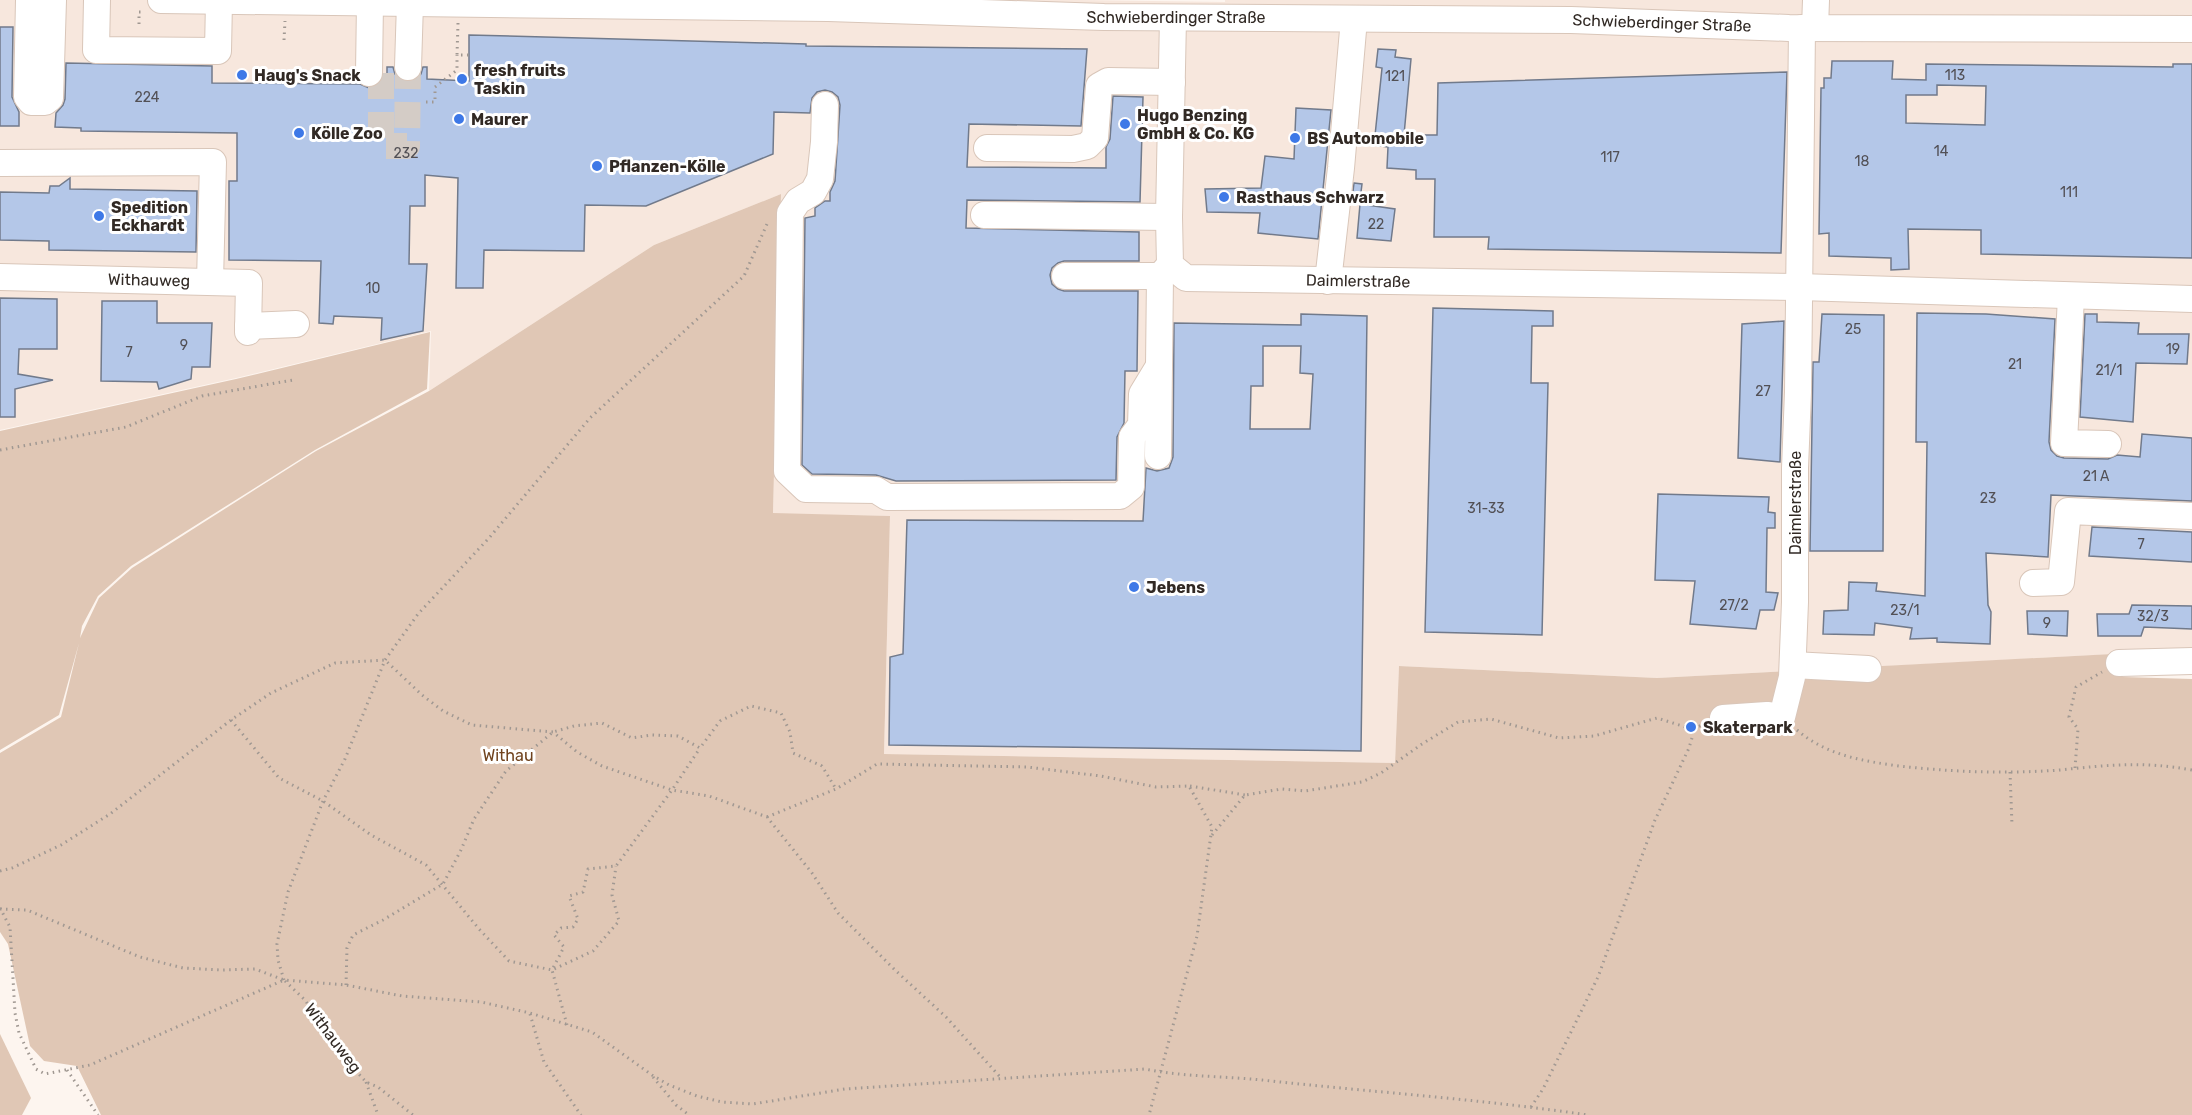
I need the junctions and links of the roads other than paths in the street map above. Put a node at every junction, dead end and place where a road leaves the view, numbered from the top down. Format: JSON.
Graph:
{"nodes":[{"id":1,"x":29,"y":0,"type":"edge"},
{"id":2,"x":52,"y":0,"type":"edge"},
{"id":3,"x":97,"y":0,"type":"edge"},
{"id":4,"x":161,"y":0,"type":"edge"},
{"id":5,"x":219,"y":0,"type":"edge"},
{"id":6,"x":1816,"y":0,"type":"edge"},
{"id":7,"x":296,"y":1,"type":"edge"},
{"id":8,"x":376,"y":3,"type":"junction"},
{"id":9,"x":410,"y":3,"type":"junction"},
{"id":10,"x":681,"y":3,"type":"edge"},
{"id":11,"x":879,"y":5,"type":"edge"},
{"id":12,"x":1513,"y":10,"type":"edge"},
{"id":13,"x":1173,"y":18,"type":"junction"},
{"id":14,"x":1354,"y":19,"type":"junction"},
{"id":15,"x":1809,"y":28,"type":"junction"},
{"id":16,"x":2192,"y":29,"type":"edge"},
{"id":17,"x":408,"y":67,"type":"tunnel mouth"},
{"id":18,"x":375,"y":73,"type":"tunnel mouth"},
{"id":19,"x":1172,"y":82,"type":"junction"},
{"id":20,"x":825,"y":105,"type":"dead end"},
{"id":21,"x":987,"y":148,"type":"dead end"},
{"id":22,"x":0,"y":163,"type":"edge"},
{"id":23,"x":984,"y":215,"type":"dead end"},
{"id":24,"x":1169,"y":217,"type":"junction"},
{"id":25,"x":1165,"y":271,"type":"junction"},
{"id":26,"x":1065,"y":276,"type":"dead end"},
{"id":27,"x":0,"y":277,"type":"edge"},
{"id":28,"x":210,"y":281,"type":"junction"},
{"id":29,"x":1328,"y":281,"type":"junction"},
{"id":30,"x":1799,"y":287,"type":"junction"},
{"id":31,"x":2071,"y":296,"type":"junction"},
{"id":32,"x":2192,"y":299,"type":"edge"},
{"id":33,"x":296,"y":324,"type":"dead end"},
{"id":34,"x":1159,"y":366,"type":"junction"},
{"id":35,"x":2108,"y":444,"type":"dead end"},
{"id":36,"x":1158,"y":456,"type":"dead end"},
{"id":37,"x":2192,"y":516,"type":"edge"},
{"id":38,"x":2033,"y":583,"type":"dead end"},
{"id":39,"x":2192,"y":661,"type":"edge"},
{"id":40,"x":2119,"y":663,"type":"road end"},
{"id":41,"x":1793,"y":665,"type":"junction"},
{"id":42,"x":1868,"y":669,"type":"dead end"},
{"id":43,"x":1723,"y":718,"type":"dead end"}],
"edges":[{"from":1,"to":2,"type":"street"},
{"from":3,"to":5,"type":"street"},
{"from":4,"to":5,"type":"street","name":"Schwieberdinger Straße"},
{"from":5,"to":7,"type":"street","name":"Schwieberdinger Straße"},
{"from":6,"to":15,"type":"street"},
{"from":7,"to":8,"type":"street","name":"Schwieberdinger Straße"},
{"from":8,"to":9,"type":"street","name":"Schwieberdinger Straße"},
{"from":8,"to":18,"type":"street"},
{"from":9,"to":10,"type":"street","name":"Schwieberdinger Straße"},
{"from":9,"to":17,"type":"street"},
{"from":10,"to":11,"type":"street","name":"Schwieberdinger Straße"},
{"from":11,"to":13,"type":"street","name":"Schwieberdinger Straße"},
{"from":12,"to":14,"type":"street","name":"Schwieberdinger Straße"},
{"from":12,"to":15,"type":"street","name":"Schwieberdinger Straße"},
{"from":13,"to":14,"type":"street","name":"Schwieberdinger Straße"},
{"from":13,"to":19,"type":"street"},
{"from":14,"to":29,"type":"street"},
{"from":15,"to":16,"type":"street","name":"Schwieberdinger Straße"},
{"from":15,"to":30,"type":"street"},
{"from":19,"to":21,"type":"street"},
{"from":19,"to":24,"type":"street"},
{"from":20,"to":34,"type":"street"},
{"from":22,"to":28,"type":"street"},
{"from":23,"to":24,"type":"street"},
{"from":24,"to":25,"type":"street"},
{"from":25,"to":26,"type":"street"},
{"from":25,"to":29,"type":"street","name":"Daimlerstraße"},
{"from":25,"to":34,"type":"street"},
{"from":27,"to":28,"type":"street","name":"Withauweg"},
{"from":28,"to":33,"type":"street","name":"Withauweg"},
{"from":29,"to":30,"type":"street","name":"Daimlerstraße"},
{"from":30,"to":31,"type":"street","name":"Daimlerstraße"},
{"from":30,"to":41,"type":"street","name":"Daimlerstraße"},
{"from":31,"to":32,"type":"street","name":"Daimlerstraße"},
{"from":31,"to":35,"type":"street"},
{"from":34,"to":36,"type":"street"},
{"from":37,"to":38,"type":"street"},
{"from":39,"to":40,"type":"street"},
{"from":41,"to":42,"type":"street"},
{"from":41,"to":43,"type":"street","name":"Daimlerstraße"}]}
